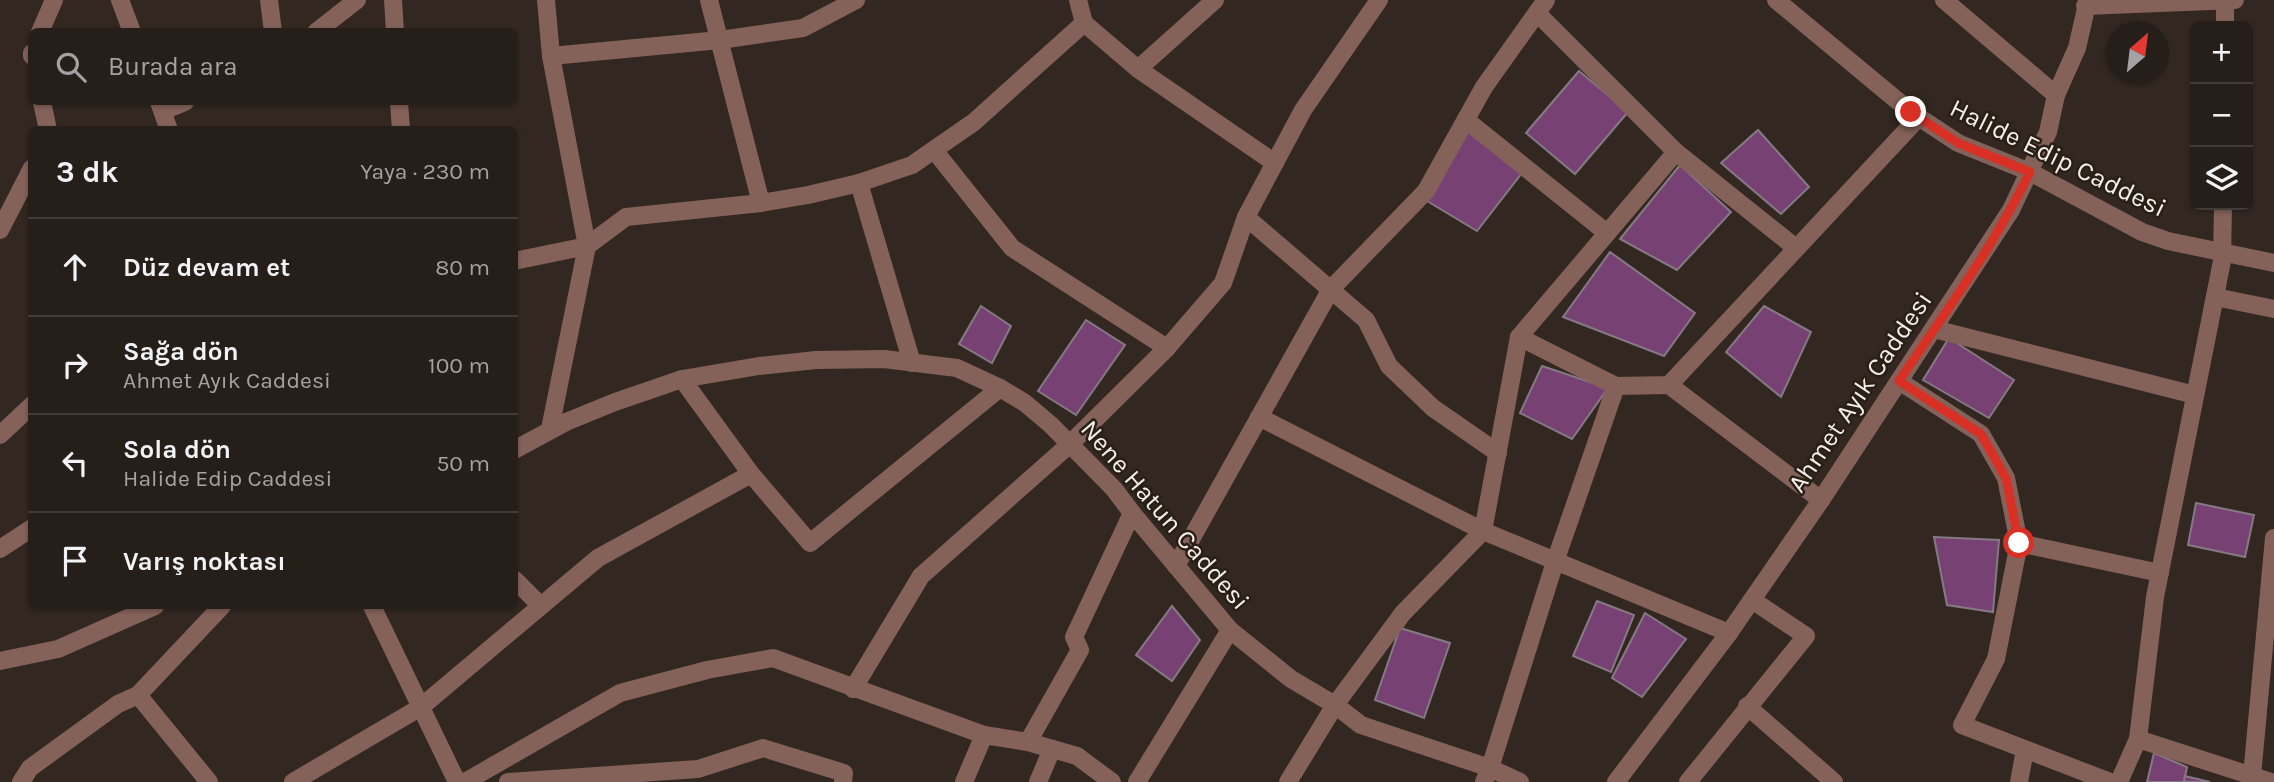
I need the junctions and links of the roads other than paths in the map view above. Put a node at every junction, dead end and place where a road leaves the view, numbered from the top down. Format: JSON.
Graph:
{"nodes":[{"id":1,"x":54,"y":0,"type":"edge"},
{"id":2,"x":120,"y":0,"type":"edge"},
{"id":3,"x":269,"y":0,"type":"edge"},
{"id":4,"x":357,"y":0,"type":"edge"},
{"id":5,"x":393,"y":0,"type":"edge"},
{"id":6,"x":546,"y":0,"type":"edge"},
{"id":7,"x":709,"y":0,"type":"edge"},
{"id":8,"x":856,"y":0,"type":"edge"},
{"id":9,"x":1078,"y":0,"type":"edge"},
{"id":10,"x":1215,"y":0,"type":"edge"},
{"id":11,"x":1379,"y":0,"type":"edge"},
{"id":12,"x":1776,"y":0,"type":"edge"},
{"id":13,"x":1944,"y":0,"type":"edge"},
{"id":14,"x":2228,"y":1,"type":"edge"},
{"id":15,"x":2086,"y":3,"type":"edge"},
{"id":16,"x":1542,"y":7,"type":"edge"},
{"id":17,"x":2226,"y":21,"type":"edge"},
{"id":18,"x":1084,"y":23,"type":"junction"},
{"id":19,"x":42,"y":28,"type":"edge"},
{"id":20,"x":130,"y":28,"type":"edge"},
{"id":21,"x":272,"y":28,"type":"edge"},
{"id":22,"x":321,"y":28,"type":"edge"},
{"id":23,"x":395,"y":28,"type":"edge"},
{"id":24,"x":720,"y":40,"type":"junction"},
{"id":25,"x":551,"y":56,"type":"junction"},
{"id":26,"x":1138,"y":69,"type":"junction"},
{"id":27,"x":2056,"y":95,"type":"junction"},
{"id":28,"x":43,"y":105,"type":"edge"},
{"id":29,"x":399,"y":105,"type":"edge"},
{"id":30,"x":161,"y":106,"type":"edge"},
{"id":31,"x":1919,"y":117,"type":"junction"},
{"id":32,"x":1466,"y":120,"type":"junction"},
{"id":33,"x":47,"y":126,"type":"edge"},
{"id":34,"x":168,"y":126,"type":"edge"},
{"id":35,"x":401,"y":126,"type":"edge"},
{"id":36,"x":934,"y":150,"type":"junction"},
{"id":37,"x":1676,"y":152,"type":"junction"},
{"id":38,"x":1275,"y":163,"type":"junction"},
{"id":39,"x":2030,"y":172,"type":"junction"},
{"id":40,"x":28,"y":176,"type":"edge"},
{"id":41,"x":859,"y":183,"type":"junction"},
{"id":42,"x":761,"y":203,"type":"junction"},
{"id":43,"x":2223,"y":210,"type":"edge"},
{"id":44,"x":1246,"y":217,"type":"junction"},
{"id":45,"x":0,"y":230,"type":"edge"},
{"id":46,"x":1607,"y":233,"type":"junction"},
{"id":47,"x":587,"y":246,"type":"junction"},
{"id":48,"x":1796,"y":248,"type":"junction"},
{"id":49,"x":2222,"y":252,"type":"junction"},
{"id":50,"x":518,"y":260,"type":"edge"},
{"id":51,"x":2274,"y":263,"type":"edge"},
{"id":52,"x":1331,"y":289,"type":"junction"},
{"id":53,"x":2215,"y":297,"type":"junction"},
{"id":54,"x":2274,"y":309,"type":"edge"},
{"id":55,"x":1934,"y":329,"type":"junction"},
{"id":56,"x":1519,"y":337,"type":"junction"},
{"id":57,"x":1167,"y":348,"type":"junction"},
{"id":58,"x":912,"y":363,"type":"junction"},
{"id":59,"x":682,"y":379,"type":"junction"},
{"id":60,"x":1899,"y":381,"type":"junction"},
{"id":61,"x":1669,"y":385,"type":"junction"},
{"id":62,"x":1616,"y":386,"type":"junction"},
{"id":63,"x":1000,"y":388,"type":"junction"},
{"id":64,"x":2195,"y":395,"type":"junction"},
{"id":65,"x":28,"y":409,"type":"edge"},
{"id":66,"x":1259,"y":417,"type":"junction"},
{"id":67,"x":550,"y":429,"type":"junction"},
{"id":68,"x":0,"y":435,"type":"edge"},
{"id":69,"x":1070,"y":444,"type":"junction"},
{"id":70,"x":518,"y":448,"type":"edge"},
{"id":71,"x":1498,"y":453,"type":"junction"},
{"id":72,"x":751,"y":474,"type":"junction"},
{"id":73,"x":1821,"y":500,"type":"junction"},
{"id":74,"x":1132,"y":513,"type":"junction"},
{"id":75,"x":28,"y":531,"type":"edge"},
{"id":76,"x":1483,"y":531,"type":"junction"},
{"id":77,"x":2274,"y":538,"type":"edge"},
{"id":78,"x":2019,"y":543,"type":"junction"},
{"id":79,"x":0,"y":549,"type":"edge"},
{"id":80,"x":1555,"y":562,"type":"junction"},
{"id":81,"x":1176,"y":566,"type":"junction"},
{"id":82,"x":2160,"y":573,"type":"junction"},
{"id":83,"x":518,"y":583,"type":"edge"},
{"id":84,"x":1752,"y":600,"type":"junction"},
{"id":85,"x":540,"y":606,"type":"junction"},
{"id":86,"x":148,"y":609,"type":"edge"},
{"id":87,"x":214,"y":609,"type":"edge"},
{"id":88,"x":373,"y":609,"type":"edge"},
{"id":89,"x":1230,"y":630,"type":"junction"},
{"id":90,"x":1729,"y":633,"type":"junction"},
{"id":91,"x":0,"y":661,"type":"edge"},
{"id":92,"x":853,"y":689,"type":"junction"},
{"id":93,"x":138,"y":695,"type":"junction"},
{"id":94,"x":1335,"y":705,"type":"junction"},
{"id":95,"x":1747,"y":706,"type":"junction"},
{"id":96,"x":421,"y":707,"type":"junction"},
{"id":97,"x":984,"y":735,"type":"junction"},
{"id":98,"x":2138,"y":739,"type":"junction"},
{"id":99,"x":1028,"y":742,"type":"junction"},
{"id":100,"x":1052,"y":749,"type":"junction"},
{"id":101,"x":2025,"y":750,"type":"junction"},
{"id":102,"x":1487,"y":775,"type":"edge"},
{"id":103,"x":2252,"y":776,"type":"junction"},
{"id":104,"x":21,"y":782,"type":"edge"},
{"id":105,"x":209,"y":782,"type":"edge"},
{"id":106,"x":293,"y":782,"type":"edge"},
{"id":107,"x":457,"y":782,"type":"edge"},
{"id":108,"x":465,"y":782,"type":"edge"},
{"id":109,"x":508,"y":782,"type":"edge"},
{"id":110,"x":842,"y":782,"type":"edge"},
{"id":111,"x":964,"y":782,"type":"edge"},
{"id":112,"x":1038,"y":782,"type":"edge"},
{"id":113,"x":1112,"y":782,"type":"edge"},
{"id":114,"x":1137,"y":782,"type":"edge"},
{"id":115,"x":1288,"y":782,"type":"edge"},
{"id":116,"x":1520,"y":782,"type":"edge"},
{"id":117,"x":1616,"y":782,"type":"edge"},
{"id":118,"x":1688,"y":782,"type":"edge"},
{"id":119,"x":1834,"y":782,"type":"edge"},
{"id":120,"x":2019,"y":782,"type":"edge"},
{"id":121,"x":2110,"y":782,"type":"edge"},
{"id":122,"x":2119,"y":782,"type":"edge"},
{"id":123,"x":2271,"y":782,"type":"edge"}],
"edges":[{"from":1,"to":19,"type":"street"},
{"from":2,"to":20,"type":"street"},
{"from":3,"to":21,"type":"street"},
{"from":4,"to":22,"type":"street"},
{"from":5,"to":23,"type":"street"},
{"from":6,"to":25,"type":"street"},
{"from":7,"to":24,"type":"street"},
{"from":8,"to":24,"type":"street"},
{"from":9,"to":18,"type":"street"},
{"from":10,"to":26,"type":"street"},
{"from":11,"to":38,"type":"street"},
{"from":12,"to":31,"type":"street","name":"Halide Edip Caddesi"},
{"from":13,"to":27,"type":"street"},
{"from":14,"to":15,"type":"street"},
{"from":14,"to":17,"type":"street"},
{"from":15,"to":27,"type":"street","name":"Ahmet Ayık Caddesi"},
{"from":16,"to":32,"type":"street"},
{"from":16,"to":37,"type":"street"},
{"from":18,"to":26,"type":"street"},
{"from":18,"to":36,"type":"street"},
{"from":24,"to":25,"type":"street"},
{"from":24,"to":42,"type":"street"},
{"from":25,"to":47,"type":"street"},
{"from":26,"to":38,"type":"street"},
{"from":27,"to":39,"type":"street","name":"Ahmet Ayık Caddesi"},
{"from":28,"to":33,"type":"street"},
{"from":29,"to":35,"type":"street"},
{"from":30,"to":34,"type":"street"},
{"from":31,"to":39,"type":"street","name":"Halide Edip Caddesi"},
{"from":31,"to":48,"type":"street"},
{"from":32,"to":46,"type":"street"},
{"from":32,"to":52,"type":"street"},
{"from":36,"to":41,"type":"street"},
{"from":36,"to":57,"type":"street"},
{"from":37,"to":46,"type":"street"},
{"from":37,"to":48,"type":"street"},
{"from":38,"to":44,"type":"street"},
{"from":39,"to":49,"type":"street","name":"Halide Edip Caddesi"},
{"from":39,"to":55,"type":"street","name":"Ahmet Ayık Caddesi"},
{"from":40,"to":45,"type":"street"},
{"from":41,"to":42,"type":"street"},
{"from":41,"to":58,"type":"street"},
{"from":42,"to":47,"type":"street"},
{"from":43,"to":49,"type":"street"},
{"from":44,"to":52,"type":"street"},
{"from":44,"to":57,"type":"street"},
{"from":46,"to":56,"type":"street"},
{"from":47,"to":50,"type":"street"},
{"from":47,"to":67,"type":"street"},
{"from":48,"to":61,"type":"street"},
{"from":49,"to":51,"type":"street","name":"Halide Edip Caddesi"},
{"from":49,"to":53,"type":"street"},
{"from":52,"to":66,"type":"street"},
{"from":52,"to":71,"type":"street"},
{"from":53,"to":54,"type":"street"},
{"from":53,"to":64,"type":"street"},
{"from":55,"to":60,"type":"street","name":"Ahmet Ayık Caddesi"},
{"from":55,"to":64,"type":"street"},
{"from":56,"to":62,"type":"street"},
{"from":56,"to":71,"type":"street"},
{"from":57,"to":69,"type":"street"},
{"from":58,"to":59,"type":"street","name":"Nene Hatun Caddesi"},
{"from":58,"to":63,"type":"street","name":"Nene Hatun Caddesi"},
{"from":59,"to":67,"type":"street","name":"Nene Hatun Caddesi"},
{"from":59,"to":72,"type":"street"},
{"from":60,"to":73,"type":"street","name":"Ahmet Ayık Caddesi"},
{"from":60,"to":78,"type":"street"},
{"from":61,"to":62,"type":"street"},
{"from":61,"to":73,"type":"street"},
{"from":62,"to":80,"type":"street"},
{"from":63,"to":69,"type":"street","name":"Nene Hatun Caddesi"},
{"from":63,"to":72,"type":"street"},
{"from":64,"to":82,"type":"street"},
{"from":65,"to":68,"type":"street"},
{"from":66,"to":76,"type":"street"},
{"from":66,"to":81,"type":"street"},
{"from":67,"to":70,"type":"street","name":"Nene Hatun Caddesi"},
{"from":69,"to":74,"type":"street","name":"Nene Hatun Caddesi"},
{"from":69,"to":92,"type":"street"},
{"from":71,"to":76,"type":"street"},
{"from":72,"to":85,"type":"street"},
{"from":73,"to":84,"type":"street","name":"Ahmet Ayık Caddesi"},
{"from":74,"to":81,"type":"street","name":"Nene Hatun Caddesi"},
{"from":74,"to":99,"type":"street"},
{"from":75,"to":79,"type":"street"},
{"from":76,"to":80,"type":"street"},
{"from":76,"to":94,"type":"street"},
{"from":77,"to":103,"type":"street"},
{"from":78,"to":82,"type":"street"},
{"from":78,"to":101,"type":"street"},
{"from":80,"to":90,"type":"street"},
{"from":80,"to":102,"type":"street"},
{"from":81,"to":89,"type":"street","name":"Nene Hatun Caddesi"},
{"from":82,"to":98,"type":"street"},
{"from":83,"to":85,"type":"street"},
{"from":84,"to":90,"type":"street","name":"Ahmet Ayık Caddesi"},
{"from":84,"to":95,"type":"street"},
{"from":85,"to":96,"type":"street"},
{"from":86,"to":91,"type":"street"},
{"from":87,"to":93,"type":"street"},
{"from":88,"to":96,"type":"street"},
{"from":89,"to":94,"type":"street","name":"Nene Hatun Caddesi"},
{"from":89,"to":114,"type":"street"},
{"from":90,"to":117,"type":"street","name":"Ahmet Ayık Caddesi"},
{"from":92,"to":97,"type":"street"},
{"from":92,"to":108,"type":"street"},
{"from":93,"to":104,"type":"street"},
{"from":93,"to":105,"type":"street"},
{"from":94,"to":102,"type":"street","name":"Nene Hatun Caddesi"},
{"from":94,"to":115,"type":"street"},
{"from":95,"to":118,"type":"street"},
{"from":95,"to":119,"type":"street"},
{"from":96,"to":106,"type":"street"},
{"from":96,"to":107,"type":"street"},
{"from":97,"to":99,"type":"street"},
{"from":97,"to":111,"type":"street"},
{"from":98,"to":103,"type":"street"},
{"from":98,"to":122,"type":"street"},
{"from":99,"to":100,"type":"street"},
{"from":100,"to":112,"type":"street"},
{"from":100,"to":113,"type":"street"},
{"from":101,"to":120,"type":"street"},
{"from":101,"to":121,"type":"street"},
{"from":102,"to":116,"type":"street","name":"Nene Hatun Caddesi"},
{"from":103,"to":123,"type":"street"},
{"from":109,"to":110,"type":"street"}]}
